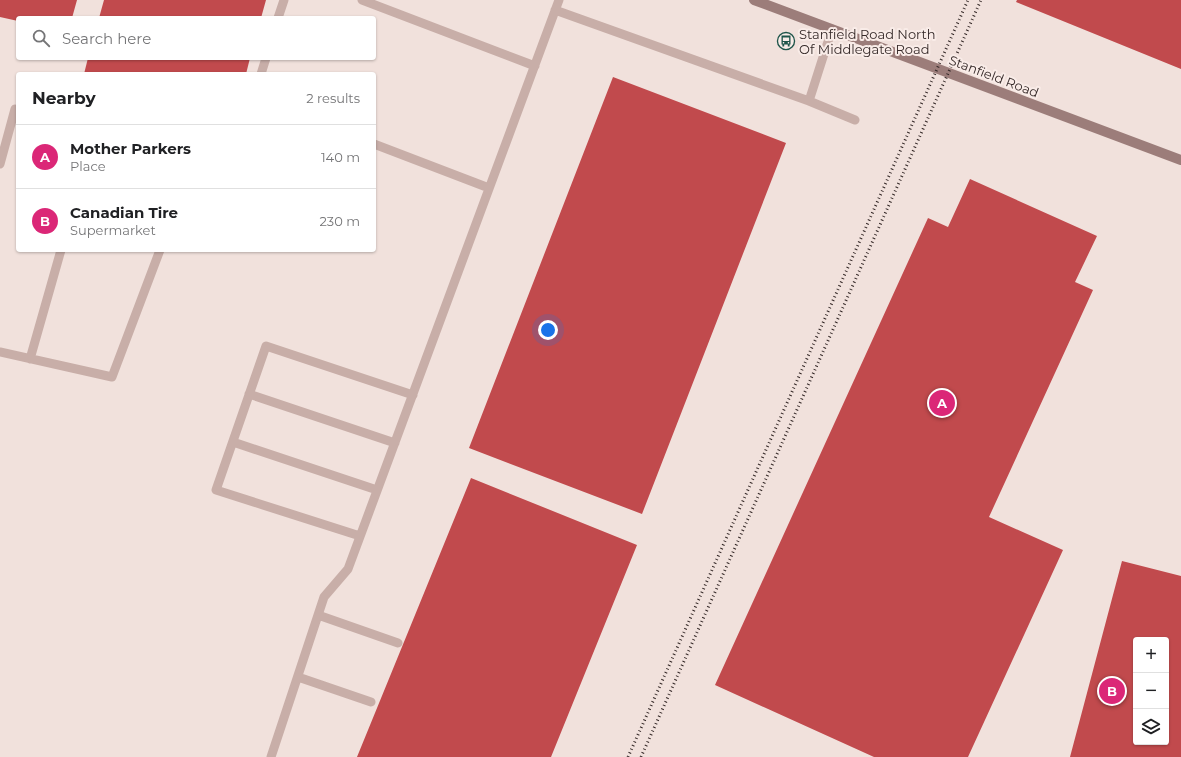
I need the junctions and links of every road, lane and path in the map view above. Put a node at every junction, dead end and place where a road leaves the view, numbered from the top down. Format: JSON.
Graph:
{"nodes":[{"id":1,"x":284,"y":0,"type":"edge"},
{"id":2,"x":362,"y":0,"type":"edge"},
{"id":3,"x":559,"y":0,"type":"edge"},
{"id":4,"x":754,"y":0,"type":"edge"},
{"id":5,"x":555,"y":10,"type":"junction"},
{"id":6,"x":279,"y":16,"type":"edge"},
{"id":7,"x":832,"y":29,"type":"junction"},
{"id":8,"x":265,"y":60,"type":"edge"},
{"id":9,"x":534,"y":66,"type":"junction"},
{"id":10,"x":262,"y":72,"type":"edge"},
{"id":11,"x":809,"y":101,"type":"junction"},
{"id":12,"x":16,"y":108,"type":"dead end"},
{"id":13,"x":855,"y":120,"type":"dead end"},
{"id":14,"x":376,"y":145,"type":"edge"},
{"id":15,"x":1181,"y":160,"type":"edge"},
{"id":16,"x":0,"y":164,"type":"edge"},
{"id":17,"x":489,"y":188,"type":"junction"},
{"id":18,"x":60,"y":252,"type":"edge"},
{"id":19,"x":159,"y":252,"type":"edge"},
{"id":20,"x":0,"y":352,"type":"edge"},
{"id":21,"x":30,"y":359,"type":"junction"},
{"id":22,"x":249,"y":394,"type":"junction"},
{"id":23,"x":413,"y":395,"type":"junction"},
{"id":24,"x":233,"y":442,"type":"junction"},
{"id":25,"x":395,"y":443,"type":"junction"},
{"id":26,"x":377,"y":490,"type":"junction"},
{"id":27,"x":360,"y":536,"type":"junction"},
{"id":28,"x":318,"y":615,"type":"junction"},
{"id":29,"x":398,"y":644,"type":"dead end"},
{"id":30,"x":298,"y":677,"type":"junction"},
{"id":31,"x":371,"y":702,"type":"dead end"},
{"id":32,"x":271,"y":757,"type":"edge"}],
"edges":[{"from":1,"to":6,"type":"lane"},
{"from":2,"to":9,"type":"lane"},
{"from":3,"to":5,"type":"lane"},
{"from":4,"to":7,"type":"street","name":"Stanfield Road"},
{"from":5,"to":9,"type":"lane"},
{"from":5,"to":11,"type":"lane"},
{"from":7,"to":11,"type":"lane"},
{"from":7,"to":15,"type":"street","name":"Stanfield Road"},
{"from":8,"to":10,"type":"lane"},
{"from":9,"to":17,"type":"lane"},
{"from":11,"to":13,"type":"lane"},
{"from":12,"to":16,"type":"lane"},
{"from":14,"to":17,"type":"lane"},
{"from":17,"to":23,"type":"lane"},
{"from":18,"to":21,"type":"lane"},
{"from":19,"to":21,"type":"lane"},
{"from":20,"to":21,"type":"lane"},
{"from":22,"to":23,"type":"lane"},
{"from":22,"to":24,"type":"lane"},
{"from":22,"to":25,"type":"lane"},
{"from":23,"to":25,"type":"lane"},
{"from":24,"to":26,"type":"lane"},
{"from":24,"to":27,"type":"lane"},
{"from":25,"to":26,"type":"lane"},
{"from":26,"to":27,"type":"lane"},
{"from":27,"to":28,"type":"lane"},
{"from":28,"to":29,"type":"lane"},
{"from":28,"to":30,"type":"lane"},
{"from":30,"to":31,"type":"lane"},
{"from":30,"to":32,"type":"lane"}]}
